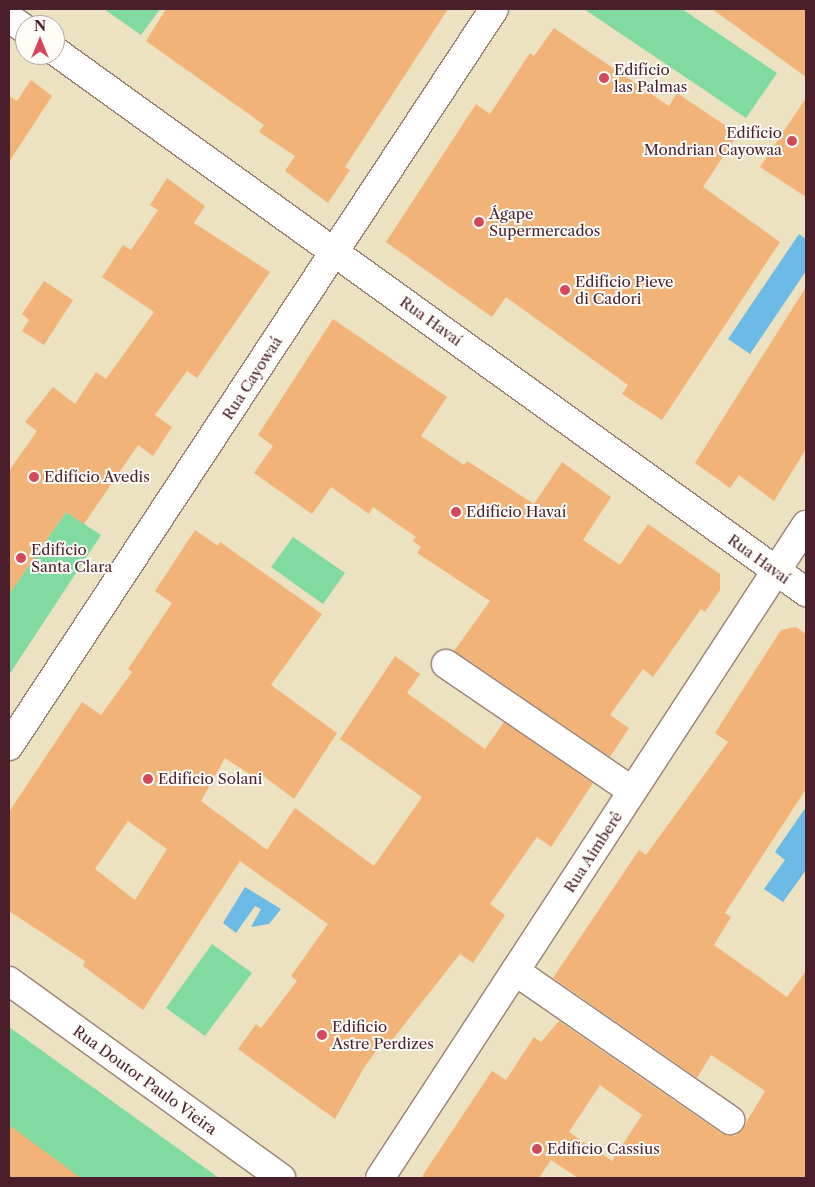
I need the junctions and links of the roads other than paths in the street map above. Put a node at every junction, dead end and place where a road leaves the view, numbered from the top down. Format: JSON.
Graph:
{"nodes":[{"id":1,"x":494,"y":9,"type":"edge"},
{"id":2,"x":65,"y":58,"type":"edge"},
{"id":3,"x":335,"y":252,"type":"junction"},
{"id":4,"x":806,"y":526,"type":"edge"},
{"id":5,"x":776,"y":571,"type":"junction"},
{"id":6,"x":806,"y":592,"type":"edge"},
{"id":7,"x":446,"y":664,"type":"dead end"},
{"id":8,"x":9,"y":746,"type":"edge"},
{"id":9,"x":632,"y":791,"type":"junction"},
{"id":10,"x":515,"y":971,"type":"junction"},
{"id":11,"x":9,"y":981,"type":"edge"},
{"id":12,"x":730,"y":1120,"type":"dead end"},
{"id":13,"x":282,"y":1178,"type":"edge"},
{"id":14,"x":380,"y":1178,"type":"edge"}],
"edges":[{"from":1,"to":3,"type":"street","name":"Rua Cayowaá"},
{"from":2,"to":3,"type":"street","name":"Rua Havaí"},
{"from":3,"to":5,"type":"street","name":"Rua Havaí"},
{"from":3,"to":8,"type":"street","name":"Rua Cayowaá"},
{"from":4,"to":5,"type":"street","name":"Rua Aimberê"},
{"from":5,"to":6,"type":"street","name":"Rua Havaí"},
{"from":5,"to":9,"type":"street","name":"Rua Aimberê"},
{"from":7,"to":9,"type":"street"},
{"from":9,"to":10,"type":"street","name":"Rua Aimberê"},
{"from":10,"to":12,"type":"street"},
{"from":10,"to":14,"type":"street","name":"Rua Aimberê"},
{"from":11,"to":13,"type":"street","name":"Rua Doutor Paulo Vieira"}]}
